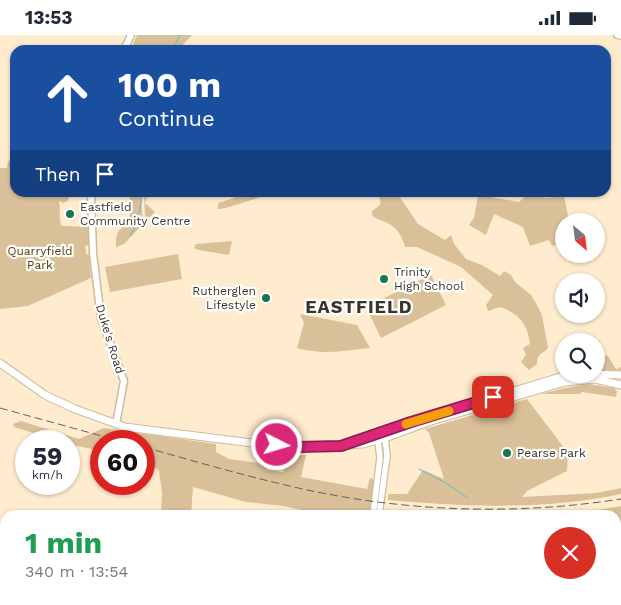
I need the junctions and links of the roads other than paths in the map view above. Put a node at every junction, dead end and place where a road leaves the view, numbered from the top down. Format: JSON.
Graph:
{"nodes":[{"id":1,"x":617,"y":35,"type":"edge"},
{"id":2,"x":621,"y":36,"type":"edge"},
{"id":3,"x":92,"y":197,"type":"edge"},
{"id":4,"x":1,"y":364,"type":"edge"},
{"id":5,"x":621,"y":375,"type":"edge"},
{"id":6,"x":621,"y":385,"type":"edge"},
{"id":7,"x":116,"y":424,"type":"junction"},
{"id":8,"x":381,"y":436,"type":"junction"},
{"id":9,"x":374,"y":510,"type":"edge"},
{"id":10,"x":380,"y":510,"type":"edge"}],
"edges":[{"from":1,"to":2,"type":"street"},
{"from":3,"to":7,"type":"main road","name":"Duke's Road"},
{"from":4,"to":7,"type":"main road"},
{"from":5,"to":8,"type":"main road"},
{"from":6,"to":8,"type":"main road"},
{"from":7,"to":8,"type":"main road"},
{"from":8,"to":9,"type":"street"},
{"from":8,"to":10,"type":"street"}]}
